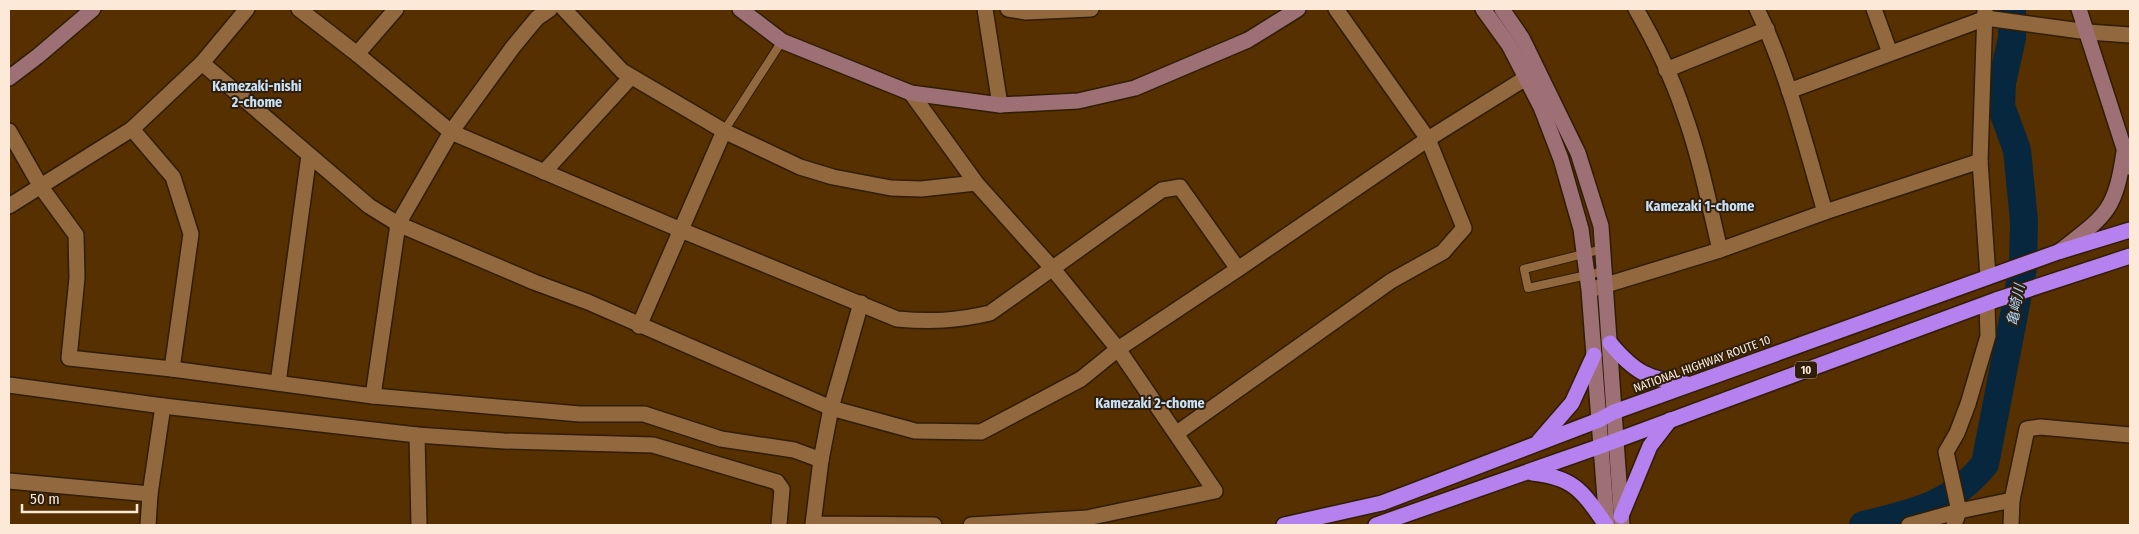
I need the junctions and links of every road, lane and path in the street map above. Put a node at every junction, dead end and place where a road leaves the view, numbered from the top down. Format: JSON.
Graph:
{"nodes":[{"id":1,"x":93,"y":9,"type":"edge"},
{"id":2,"x":247,"y":9,"type":"edge"},
{"id":3,"x":299,"y":9,"type":"edge"},
{"id":4,"x":396,"y":9,"type":"edge"},
{"id":5,"x":550,"y":9,"type":"edge"},
{"id":6,"x":564,"y":9,"type":"edge"},
{"id":7,"x":740,"y":9,"type":"edge"},
{"id":8,"x":985,"y":9,"type":"edge"},
{"id":9,"x":1008,"y":9,"type":"edge"},
{"id":10,"x":1091,"y":9,"type":"edge"},
{"id":11,"x":1298,"y":9,"type":"edge"},
{"id":12,"x":1336,"y":9,"type":"edge"},
{"id":13,"x":1483,"y":9,"type":"edge"},
{"id":14,"x":1502,"y":9,"type":"edge"},
{"id":15,"x":1636,"y":9,"type":"edge"},
{"id":16,"x":1757,"y":9,"type":"edge"},
{"id":17,"x":1874,"y":9,"type":"edge"},
{"id":18,"x":2079,"y":9,"type":"edge"},
{"id":19,"x":1986,"y":14,"type":"edge"},
{"id":20,"x":1767,"y":29,"type":"junction"},
{"id":21,"x":2088,"y":32,"type":"junction"},
{"id":22,"x":2130,"y":35,"type":"edge"},
{"id":23,"x":782,"y":41,"type":"junction"},
{"id":24,"x":1890,"y":53,"type":"junction"},
{"id":25,"x":357,"y":54,"type":"junction"},
{"id":26,"x":202,"y":63,"type":"junction"},
{"id":27,"x":1666,"y":70,"type":"junction"},
{"id":28,"x":1532,"y":74,"type":"junction"},
{"id":29,"x":632,"y":77,"type":"junction"},
{"id":30,"x":9,"y":78,"type":"edge"},
{"id":31,"x":1789,"y":91,"type":"junction"},
{"id":32,"x":911,"y":93,"type":"junction"},
{"id":33,"x":1000,"y":105,"type":"junction"},
{"id":34,"x":132,"y":130,"type":"junction"},
{"id":35,"x":9,"y":131,"type":"edge"},
{"id":36,"x":724,"y":131,"type":"junction"},
{"id":37,"x":451,"y":132,"type":"junction"},
{"id":38,"x":1428,"y":139,"type":"junction"},
{"id":39,"x":2125,"y":149,"type":"junction"},
{"id":40,"x":309,"y":156,"type":"junction"},
{"id":41,"x":1980,"y":160,"type":"junction"},
{"id":42,"x":2130,"y":167,"type":"edge"},
{"id":43,"x":544,"y":172,"type":"junction"},
{"id":44,"x":976,"y":183,"type":"junction"},
{"id":45,"x":41,"y":187,"type":"junction"},
{"id":46,"x":9,"y":206,"type":"edge"},
{"id":47,"x":1825,"y":212,"type":"junction"},
{"id":48,"x":398,"y":224,"type":"junction"},
{"id":49,"x":681,"y":230,"type":"junction"},
{"id":50,"x":2130,"y":230,"type":"edge"},
{"id":51,"x":1603,"y":249,"type":"junction"},
{"id":52,"x":1720,"y":250,"type":"junction"},
{"id":53,"x":2058,"y":252,"type":"junction"},
{"id":54,"x":1584,"y":255,"type":"junction"},
{"id":55,"x":2130,"y":256,"type":"edge"},
{"id":56,"x":1053,"y":269,"type":"junction"},
{"id":57,"x":1238,"y":270,"type":"junction"},
{"id":58,"x":1991,"y":276,"type":"junction"},
{"id":59,"x":1606,"y":278,"type":"junction"},
{"id":60,"x":1588,"y":283,"type":"junction"},
{"id":61,"x":1992,"y":302,"type":"junction"},
{"id":62,"x":861,"y":303,"type":"junction"},
{"id":63,"x":639,"y":326,"type":"junction"},
{"id":64,"x":1610,"y":343,"type":"junction"},
{"id":65,"x":1118,"y":349,"type":"junction"},
{"id":66,"x":1594,"y":355,"type":"junction"},
{"id":67,"x":172,"y":369,"type":"junction"},
{"id":68,"x":278,"y":383,"type":"junction"},
{"id":69,"x":9,"y":384,"type":"edge"},
{"id":70,"x":1691,"y":384,"type":"junction"},
{"id":71,"x":372,"y":396,"type":"junction"},
{"id":72,"x":163,"y":406,"type":"junction"},
{"id":73,"x":831,"y":408,"type":"junction"},
{"id":74,"x":1614,"y":412,"type":"junction"},
{"id":75,"x":1671,"y":419,"type":"junction"},
{"id":76,"x":1599,"y":420,"type":"junction"},
{"id":77,"x":1177,"y":434,"type":"junction"},
{"id":78,"x":417,"y":435,"type":"junction"},
{"id":79,"x":2130,"y":435,"type":"edge"},
{"id":80,"x":1616,"y":440,"type":"junction"},
{"id":81,"x":1536,"y":444,"type":"junction"},
{"id":82,"x":1601,"y":446,"type":"junction"},
{"id":83,"x":821,"y":460,"type":"junction"},
{"id":84,"x":1527,"y":473,"type":"junction"},
{"id":85,"x":9,"y":481,"type":"edge"},
{"id":86,"x":150,"y":494,"type":"junction"},
{"id":87,"x":2012,"y":500,"type":"junction"},
{"id":88,"x":1956,"y":518,"type":"edge"},
{"id":89,"x":1621,"y":521,"type":"edge"},
{"id":90,"x":148,"y":525,"type":"edge"},
{"id":91,"x":419,"y":525,"type":"edge"},
{"id":92,"x":780,"y":525,"type":"edge"},
{"id":93,"x":934,"y":525,"type":"edge"},
{"id":94,"x":970,"y":525,"type":"edge"},
{"id":95,"x":1284,"y":525,"type":"edge"},
{"id":96,"x":1376,"y":525,"type":"edge"},
{"id":97,"x":1606,"y":525,"type":"edge"},
{"id":98,"x":1909,"y":525,"type":"edge"},
{"id":99,"x":2011,"y":525,"type":"edge"}],
"edges":[{"from":1,"to":30,"type":"street"},
{"from":2,"to":26,"type":"street"},
{"from":3,"to":25,"type":"street"},
{"from":4,"to":25,"type":"street"},
{"from":5,"to":37,"type":"street"},
{"from":6,"to":29,"type":"street"},
{"from":7,"to":23,"type":"street"},
{"from":8,"to":33,"type":"street"},
{"from":9,"to":10,"type":"street"},
{"from":11,"to":33,"type":"street"},
{"from":12,"to":38,"type":"street"},
{"from":13,"to":28,"type":"street"},
{"from":14,"to":28,"type":"street"},
{"from":15,"to":27,"type":"street"},
{"from":16,"to":20,"type":"street"},
{"from":17,"to":24,"type":"street"},
{"from":18,"to":21,"type":"street"},
{"from":19,"to":21,"type":"street"},
{"from":19,"to":24,"type":"street"},
{"from":19,"to":41,"type":"street"},
{"from":20,"to":27,"type":"street"},
{"from":20,"to":31,"type":"street"},
{"from":21,"to":22,"type":"street"},
{"from":21,"to":39,"type":"street"},
{"from":23,"to":32,"type":"street"},
{"from":23,"to":36,"type":"lane"},
{"from":24,"to":31,"type":"street"},
{"from":25,"to":37,"type":"street"},
{"from":26,"to":34,"type":"street"},
{"from":26,"to":40,"type":"street"},
{"from":27,"to":52,"type":"street"},
{"from":28,"to":38,"type":"street"},
{"from":28,"to":51,"type":"street"},
{"from":28,"to":54,"type":"street"},
{"from":29,"to":36,"type":"street"},
{"from":29,"to":43,"type":"street"},
{"from":31,"to":47,"type":"street"},
{"from":32,"to":33,"type":"street"},
{"from":32,"to":44,"type":"street"},
{"from":34,"to":45,"type":"street"},
{"from":34,"to":67,"type":"street"},
{"from":35,"to":45,"type":"street"},
{"from":36,"to":44,"type":"street"},
{"from":36,"to":49,"type":"street"},
{"from":37,"to":43,"type":"street"},
{"from":37,"to":48,"type":"street"},
{"from":38,"to":57,"type":"street"},
{"from":38,"to":77,"type":"street"},
{"from":39,"to":42,"type":"street"},
{"from":39,"to":53,"type":"street"},
{"from":40,"to":48,"type":"street"},
{"from":40,"to":68,"type":"street"},
{"from":41,"to":47,"type":"street"},
{"from":41,"to":58,"type":"street"},
{"from":43,"to":49,"type":"street"},
{"from":44,"to":56,"type":"street"},
{"from":45,"to":46,"type":"street"},
{"from":45,"to":67,"type":"street"},
{"from":47,"to":52,"type":"street"},
{"from":48,"to":63,"type":"street"},
{"from":48,"to":71,"type":"street"},
{"from":49,"to":62,"type":"street"},
{"from":49,"to":63,"type":"street"},
{"from":50,"to":53,"type":"highway","name":"NATIONAL HIGHWAY ROUTE 10","number":"10"},
{"from":51,"to":54,"type":"lane"},
{"from":51,"to":59,"type":"street"},
{"from":52,"to":59,"type":"street"},
{"from":53,"to":58,"type":"highway","name":"NATIONAL HIGHWAY ROUTE 10","number":"10"},
{"from":54,"to":60,"type":"street"},
{"from":54,"to":60,"type":"lane"},
{"from":55,"to":61,"type":"highway","number":"10"},
{"from":56,"to":57,"type":"street"},
{"from":56,"to":62,"type":"street"},
{"from":56,"to":65,"type":"street"},
{"from":57,"to":65,"type":"street"},
{"from":58,"to":70,"type":"highway","name":"NATIONAL HIGHWAY ROUTE 10","number":"10"},
{"from":59,"to":60,"type":"street"},
{"from":59,"to":64,"type":"street"},
{"from":60,"to":66,"type":"street"},
{"from":61,"to":75,"type":"highway","number":"10"},
{"from":61,"to":88,"type":"street"},
{"from":62,"to":73,"type":"street"},
{"from":63,"to":73,"type":"street"},
{"from":64,"to":70,"type":"highway"},
{"from":64,"to":74,"type":"street"},
{"from":65,"to":73,"type":"street"},
{"from":65,"to":77,"type":"street"},
{"from":66,"to":76,"type":"street"},
{"from":66,"to":81,"type":"highway"},
{"from":67,"to":68,"type":"street"},
{"from":68,"to":71,"type":"street"},
{"from":69,"to":72,"type":"street"},
{"from":70,"to":74,"type":"highway","name":"NATIONAL HIGHWAY ROUTE 10","number":"10"},
{"from":71,"to":83,"type":"street"},
{"from":72,"to":78,"type":"street"},
{"from":72,"to":86,"type":"street"},
{"from":73,"to":83,"type":"street"},
{"from":74,"to":76,"type":"highway","name":"NATIONAL HIGHWAY ROUTE 10","number":"10"},
{"from":74,"to":80,"type":"street"},
{"from":75,"to":80,"type":"highway","number":"10"},
{"from":75,"to":89,"type":"highway"},
{"from":76,"to":81,"type":"highway","name":"NATIONAL HIGHWAY ROUTE 10","number":"10"},
{"from":76,"to":82,"type":"street"},
{"from":77,"to":94,"type":"street"},
{"from":78,"to":91,"type":"street"},
{"from":78,"to":92,"type":"street"},
{"from":79,"to":87,"type":"street"},
{"from":80,"to":82,"type":"highway","number":"10"},
{"from":80,"to":89,"type":"street"},
{"from":81,"to":95,"type":"highway","name":"NATIONAL HIGHWAY ROUTE 10","number":"10"},
{"from":82,"to":84,"type":"highway","number":"10"},
{"from":82,"to":97,"type":"street"},
{"from":83,"to":93,"type":"street"},
{"from":84,"to":96,"type":"highway","number":"10"},
{"from":84,"to":97,"type":"highway"},
{"from":85,"to":86,"type":"street"},
{"from":86,"to":90,"type":"street"},
{"from":87,"to":88,"type":"street"},
{"from":87,"to":99,"type":"street"},
{"from":88,"to":98,"type":"street"}]}
